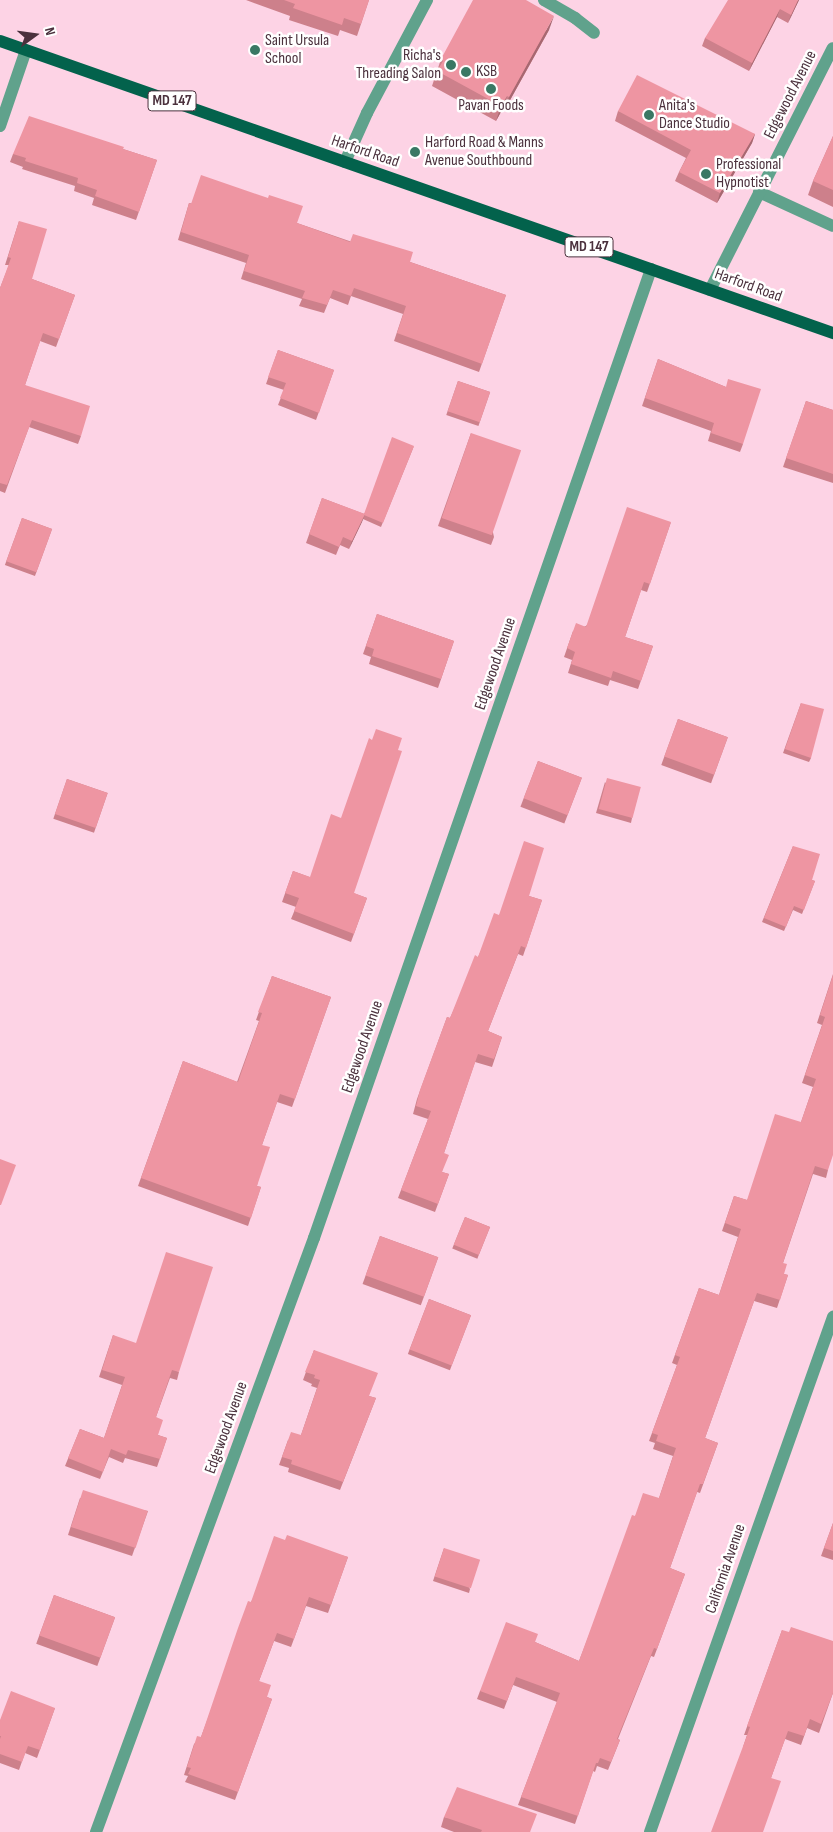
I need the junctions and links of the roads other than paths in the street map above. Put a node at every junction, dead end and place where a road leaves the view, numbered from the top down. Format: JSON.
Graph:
{"nodes":[{"id":1,"x":427,"y":0,"type":"edge"},
{"id":2,"x":544,"y":0,"type":"edge"},
{"id":3,"x":594,"y":33,"type":"dead end"},
{"id":4,"x":0,"y":40,"type":"edge"},
{"id":5,"x":833,"y":48,"type":"edge"},
{"id":6,"x":26,"y":50,"type":"junction"},
{"id":7,"x":0,"y":126,"type":"edge"},
{"id":8,"x":345,"y":162,"type":"junction"},
{"id":9,"x":760,"y":192,"type":"junction"},
{"id":10,"x":833,"y":226,"type":"edge"},
{"id":11,"x":651,"y":269,"type":"junction"},
{"id":12,"x":710,"y":290,"type":"junction"},
{"id":13,"x":833,"y":333,"type":"edge"},
{"id":14,"x":833,"y":1317,"type":"edge"},
{"id":15,"x":96,"y":1832,"type":"edge"},
{"id":16,"x":650,"y":1832,"type":"edge"}],
"edges":[{"from":1,"to":8,"type":"street"},
{"from":2,"to":3,"type":"street"},
{"from":4,"to":6,"type":"main road","name":"Harford Road","number":"MD 147"},
{"from":5,"to":9,"type":"street","name":"Edgewood Avenue"},
{"from":6,"to":7,"type":"street"},
{"from":6,"to":8,"type":"main road","name":"Harford Road","number":"MD 147"},
{"from":8,"to":11,"type":"main road","name":"Harford Road","number":"MD 147"},
{"from":9,"to":10,"type":"street"},
{"from":9,"to":12,"type":"street","name":"Edgewood Avenue"},
{"from":11,"to":12,"type":"main road","name":"Harford Road","number":"MD 147"},
{"from":11,"to":15,"type":"street","name":"Edgewood Avenue"},
{"from":12,"to":13,"type":"main road","name":"Harford Road","number":"MD 147"},
{"from":14,"to":16,"type":"street","name":"California Avenue"}]}
